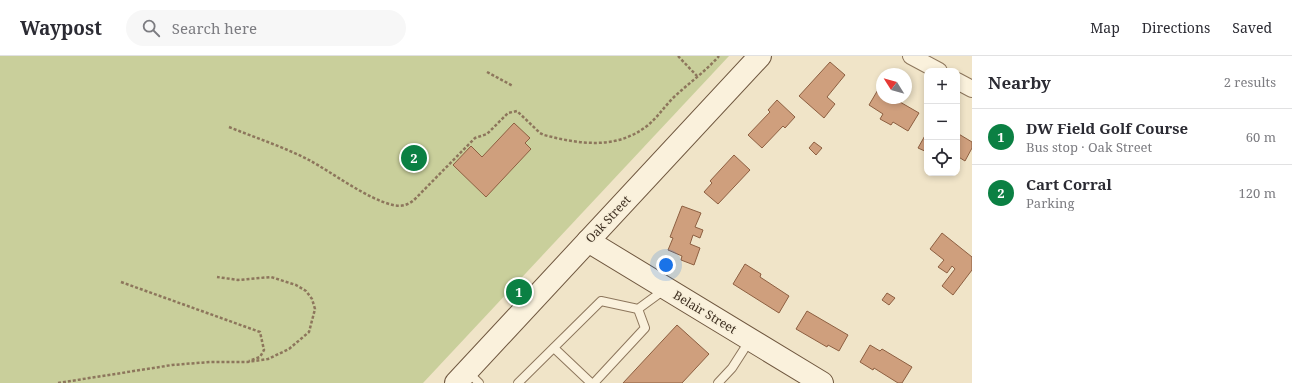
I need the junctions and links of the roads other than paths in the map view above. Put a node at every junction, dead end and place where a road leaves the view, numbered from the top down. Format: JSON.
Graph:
{"nodes":[{"id":1,"x":760,"y":56,"type":"edge"},
{"id":2,"x":911,"y":56,"type":"edge"},
{"id":3,"x":933,"y":68,"type":"edge"},
{"id":4,"x":960,"y":83,"type":"edge"},
{"id":5,"x":972,"y":89,"type":"edge"},
{"id":6,"x":588,"y":241,"type":"junction"},
{"id":7,"x":666,"y":288,"type":"junction"},
{"id":8,"x":638,"y":308,"type":"junction"},
{"id":9,"x":750,"y":340,"type":"junction"},
{"id":10,"x":554,"y":348,"type":"junction"},
{"id":11,"x":468,"y":379,"type":"edge"},
{"id":12,"x":814,"y":381,"type":"edge"},
{"id":13,"x":518,"y":383,"type":"edge"},
{"id":14,"x":592,"y":383,"type":"edge"},
{"id":15,"x":718,"y":383,"type":"edge"}],
"edges":[{"from":1,"to":6,"type":"main road","name":"Oak Street"},
{"from":2,"to":3,"type":"street"},
{"from":4,"to":5,"type":"street"},
{"from":6,"to":7,"type":"main road","name":"Belair Street"},
{"from":6,"to":11,"type":"main road","name":"Oak Street"},
{"from":7,"to":8,"type":"lane"},
{"from":7,"to":9,"type":"main road","name":"Belair Street"},
{"from":8,"to":10,"type":"lane"},
{"from":8,"to":14,"type":"lane"},
{"from":9,"to":12,"type":"main road","name":"Belair Street"},
{"from":9,"to":15,"type":"lane"},
{"from":10,"to":13,"type":"lane"},
{"from":10,"to":14,"type":"lane"}]}
